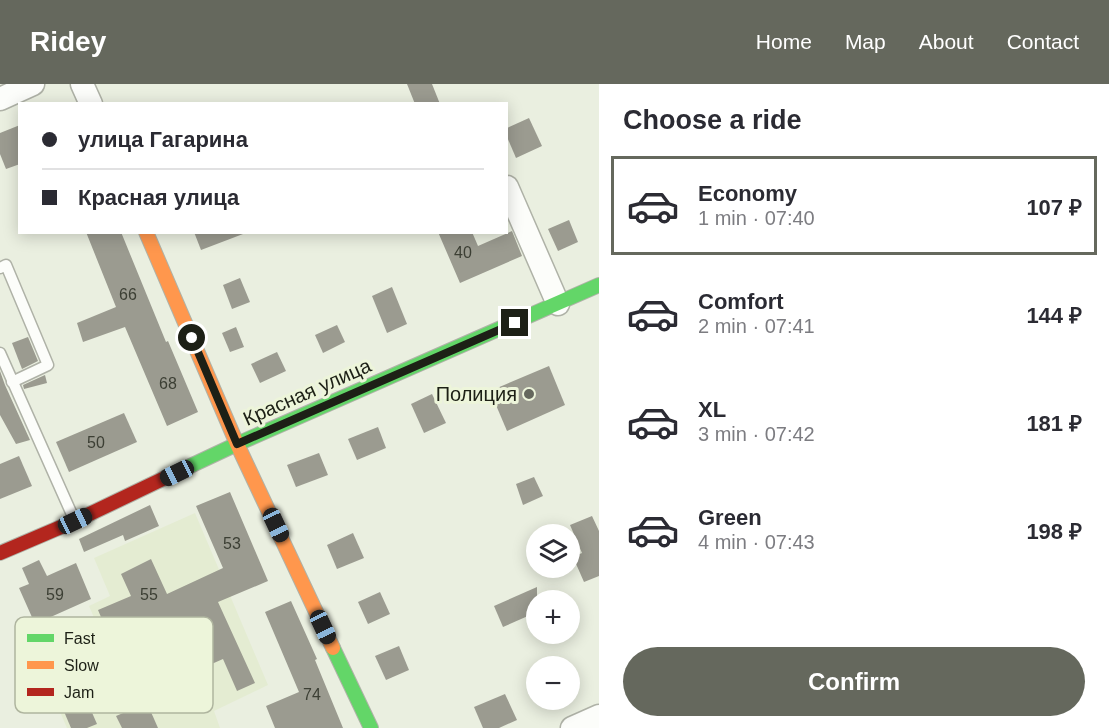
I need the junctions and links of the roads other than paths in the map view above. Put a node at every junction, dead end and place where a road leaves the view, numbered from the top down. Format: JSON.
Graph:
{"nodes":[{"id":1,"x":33,"y":84,"type":"edge"},
{"id":2,"x":82,"y":84,"type":"edge"},
{"id":3,"x":0,"y":99,"type":"edge"},
{"id":4,"x":90,"y":102,"type":"edge"},
{"id":5,"x":508,"y":189,"type":"edge"},
{"id":6,"x":147,"y":234,"type":"edge"},
{"id":7,"x":0,"y":268,"type":"edge"},
{"id":8,"x":599,"y":285,"type":"edge"},
{"id":9,"x":558,"y":304,"type":"junction"},
{"id":10,"x":0,"y":352,"type":"edge"},
{"id":11,"x":12,"y":382,"type":"junction"},
{"id":12,"x":237,"y":444,"type":"junction"},
{"id":13,"x":75,"y":521,"type":"junction"},
{"id":14,"x":0,"y":553,"type":"edge"},
{"id":15,"x":599,"y":716,"type":"edge"},
{"id":16,"x":371,"y":728,"type":"edge"},
{"id":17,"x":572,"y":728,"type":"edge"}],
"edges":[{"from":1,"to":3,"type":"street"},
{"from":2,"to":4,"type":"street"},
{"from":5,"to":9,"type":"street"},
{"from":6,"to":12,"type":"street"},
{"from":7,"to":11,"type":"lane"},
{"from":8,"to":9,"type":"street","name":"Красная улица"},
{"from":9,"to":12,"type":"street","name":"Красная улица"},
{"from":10,"to":11,"type":"lane"},
{"from":11,"to":13,"type":"lane"},
{"from":12,"to":13,"type":"street","name":"Красная улица"},
{"from":12,"to":16,"type":"street"},
{"from":13,"to":14,"type":"street","name":"Красная улица"},
{"from":15,"to":17,"type":"street"}]}
